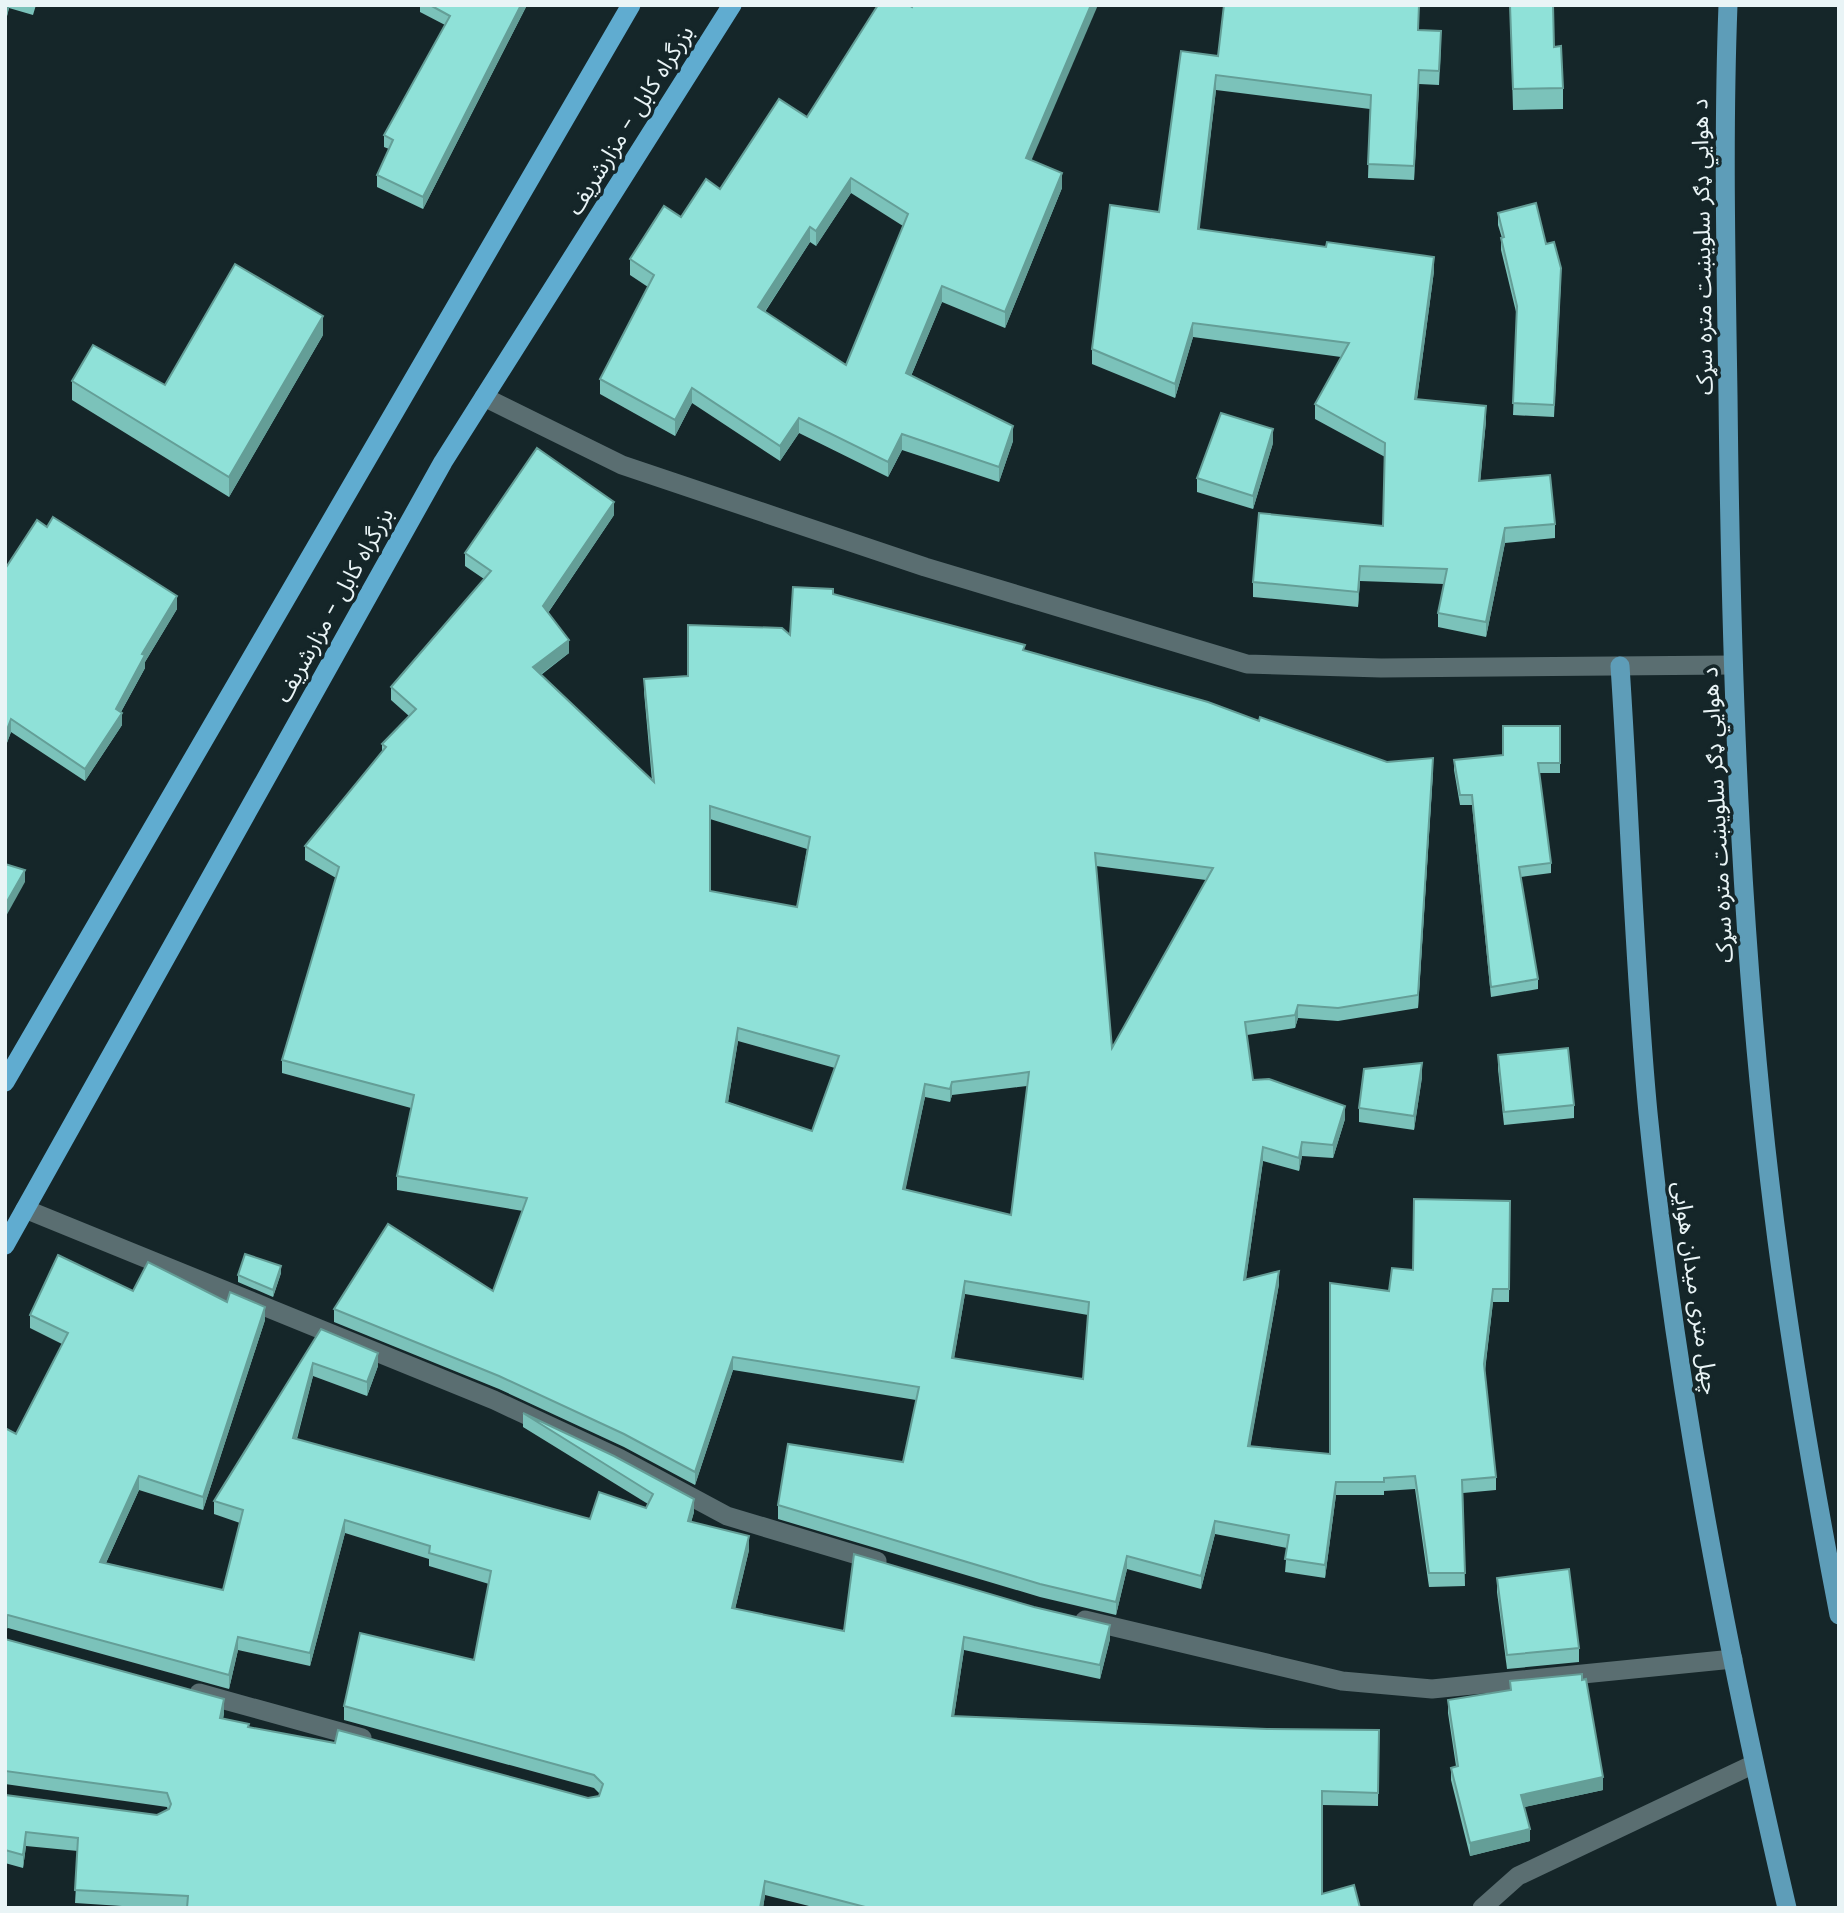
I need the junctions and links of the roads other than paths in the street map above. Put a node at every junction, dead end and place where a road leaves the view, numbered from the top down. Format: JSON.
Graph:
{"nodes":[{"id":1,"x":631,"y":5,"type":"edge"},
{"id":2,"x":732,"y":5,"type":"edge"},
{"id":3,"x":1728,"y":5,"type":"edge"},
{"id":4,"x":484,"y":397,"type":"junction"},
{"id":5,"x":1732,"y":665,"type":"junction"},
{"id":6,"x":1620,"y":666,"type":"junction"},
{"id":7,"x":5,"y":1082,"type":"edge"},
{"id":8,"x":25,"y":1209,"type":"junction"},
{"id":9,"x":5,"y":1245,"type":"edge"},
{"id":10,"x":895,"y":1567,"type":"edge"},
{"id":11,"x":1063,"y":1615,"type":"edge"},
{"id":12,"x":1839,"y":1615,"type":"edge"},
{"id":13,"x":1733,"y":1659,"type":"junction"},
{"id":14,"x":178,"y":1687,"type":"edge"},
{"id":15,"x":378,"y":1742,"type":"edge"},
{"id":16,"x":1754,"y":1764,"type":"junction"},
{"id":17,"x":1482,"y":1908,"type":"edge"},
{"id":18,"x":1787,"y":1908,"type":"edge"}],
"edges":[{"from":1,"to":7,"type":"highway","name":"بزرگراه کابل - مزارشریف"},
{"from":2,"to":4,"type":"highway","name":"بزرگراه کابل - مزارشریف"},
{"from":3,"to":5,"type":"main road","name":"د هوايي ډګر سلویښت متره سړک"},
{"from":4,"to":6,"type":"street"},
{"from":4,"to":8,"type":"highway","name":"بزرگراه کابل - مزارشریف"},
{"from":5,"to":6,"type":"street"},
{"from":5,"to":12,"type":"main road","name":"د هوايي ډګر سلویښت متره سړک"},
{"from":6,"to":13,"type":"main road","name":"چهل متری میدان هوایی"},
{"from":8,"to":9,"type":"highway","name":"بزرگراه کابل - مزارشریف"},
{"from":8,"to":10,"type":"street"},
{"from":11,"to":13,"type":"street"},
{"from":13,"to":16,"type":"main road","name":"چهل متری میدان هوایی"},
{"from":14,"to":15,"type":"street"},
{"from":16,"to":17,"type":"street"},
{"from":16,"to":18,"type":"main road","name":"چهل متری میدان هوایی"}]}
